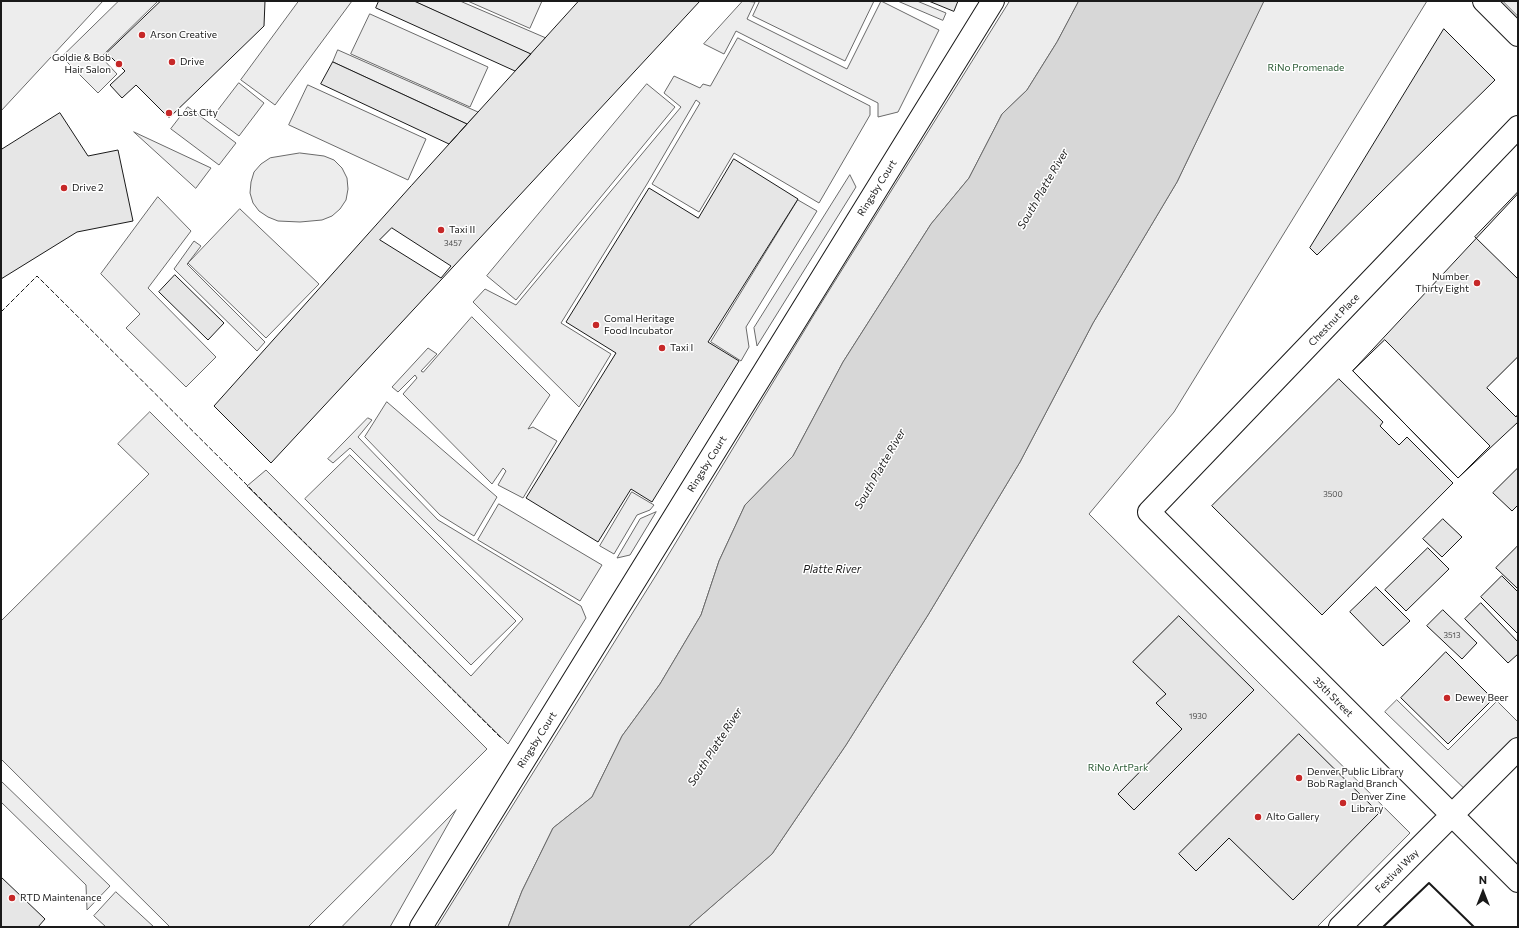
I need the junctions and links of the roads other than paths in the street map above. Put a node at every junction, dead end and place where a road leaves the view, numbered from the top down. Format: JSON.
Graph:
{"nodes":[{"id":1,"x":993,"y":1,"type":"edge"},
{"id":2,"x":1484,"y":1,"type":"edge"},
{"id":3,"x":1518,"y":35,"type":"edge"},
{"id":4,"x":1518,"y":127,"type":"edge"},
{"id":5,"x":1149,"y":512,"type":"joint"},
{"id":6,"x":1518,"y":750,"type":"edge"},
{"id":7,"x":1453,"y":816,"type":"junction"},
{"id":8,"x":1518,"y":881,"type":"edge"},
{"id":9,"x":421,"y":927,"type":"edge"},
{"id":10,"x":1340,"y":927,"type":"edge"}],
"edges":[{"from":1,"to":9,"type":"street","name":"Ringsby Court"},
{"from":2,"to":3,"type":"street"},
{"from":4,"to":5,"type":"street","name":"Chestnut Place"},
{"from":5,"to":7,"type":"street","name":"35th Street"},
{"from":6,"to":7,"type":"street","name":"Festival Way"},
{"from":7,"to":8,"type":"street","name":"35th Street"},
{"from":7,"to":10,"type":"street","name":"Festival Way"}]}
